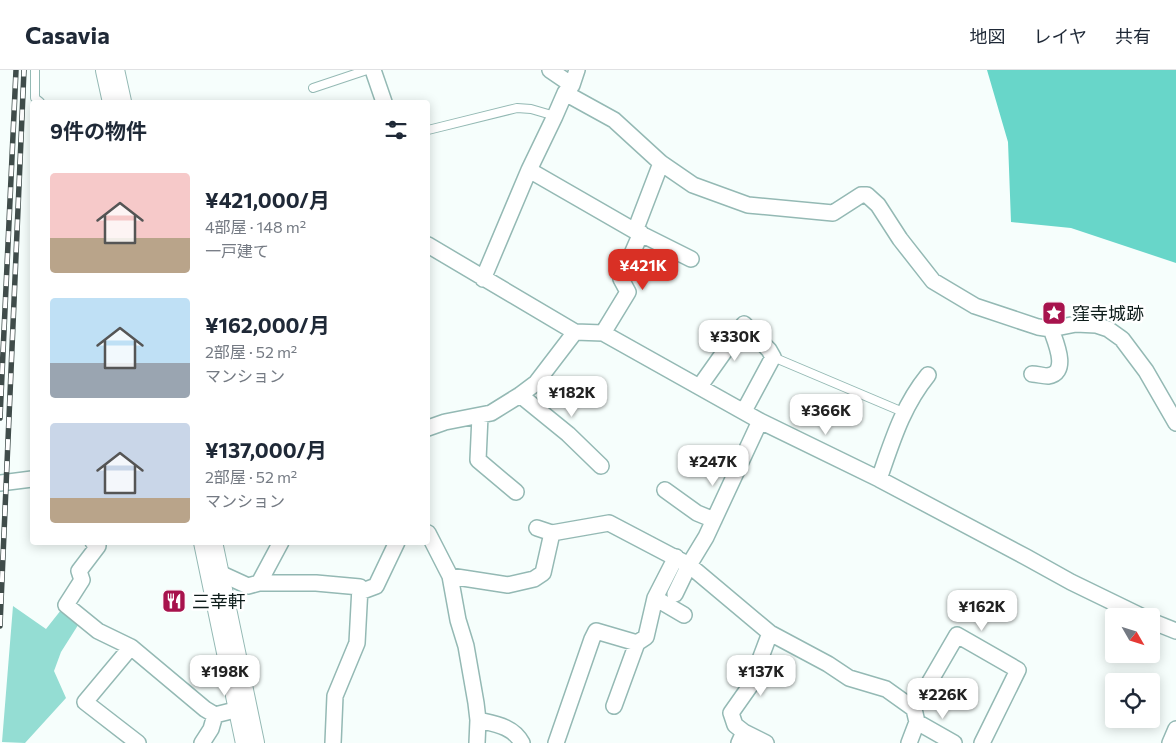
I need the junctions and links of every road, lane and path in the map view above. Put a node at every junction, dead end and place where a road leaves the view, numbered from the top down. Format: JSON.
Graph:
{"nodes":[{"id":1,"x":35,"y":70,"type":"edge"},
{"id":2,"x":110,"y":70,"type":"edge"},
{"id":3,"x":367,"y":70,"type":"edge"},
{"id":4,"x":373,"y":70,"type":"edge"},
{"id":5,"x":550,"y":70,"type":"edge"},
{"id":6,"x":577,"y":70,"type":"edge"},
{"id":7,"x":312,"y":88,"type":"dead end"},
{"id":8,"x":568,"y":89,"type":"junction"},
{"id":9,"x":38,"y":100,"type":"edge"},
{"id":10,"x":117,"y":100,"type":"edge"},
{"id":11,"x":383,"y":100,"type":"edge"},
{"id":12,"x":555,"y":116,"type":"junction"},
{"id":13,"x":430,"y":130,"type":"edge"},
{"id":14,"x":661,"y":163,"type":"junction"},
{"id":15,"x":529,"y":170,"type":"junction"},
{"id":16,"x":638,"y":232,"type":"junction"},
{"id":17,"x":430,"y":246,"type":"edge"},
{"id":18,"x":691,"y":259,"type":"dead end"},
{"id":19,"x":483,"y":278,"type":"junction"},
{"id":20,"x":1052,"y":330,"type":"junction"},
{"id":21,"x":575,"y":332,"type":"junction"},
{"id":22,"x":603,"y":333,"type":"junction"},
{"id":23,"x":773,"y":357,"type":"junction"},
{"id":24,"x":1032,"y":374,"type":"dead end"},
{"id":25,"x":928,"y":376,"type":"dead end"},
{"id":26,"x":700,"y":386,"type":"junction"},
{"id":27,"x":520,"y":395,"type":"junction"},
{"id":28,"x":744,"y":411,"type":"junction"},
{"id":29,"x":903,"y":412,"type":"junction"},
{"id":30,"x":480,"y":416,"type":"junction"},
{"id":31,"x":760,"y":421,"type":"junction"},
{"id":32,"x":1176,"y":423,"type":"edge"},
{"id":33,"x":430,"y":427,"type":"edge"},
{"id":34,"x":601,"y":466,"type":"dead end"},
{"id":35,"x":879,"y":479,"type":"junction"},
{"id":36,"x":0,"y":484,"type":"edge"},
{"id":37,"x":29,"y":484,"type":"edge"},
{"id":38,"x":665,"y":490,"type":"dead end"},
{"id":39,"x":516,"y":492,"type":"dead end"},
{"id":40,"x":714,"y":520,"type":"junction"},
{"id":41,"x":537,"y":528,"type":"dead end"},
{"id":42,"x":552,"y":533,"type":"junction"},
{"id":43,"x":430,"y":537,"type":"edge"},
{"id":44,"x":97,"y":545,"type":"edge"},
{"id":45,"x":279,"y":545,"type":"edge"},
{"id":46,"x":396,"y":545,"type":"edge"},
{"id":47,"x":206,"y":552,"type":"edge"},
{"id":48,"x":676,"y":557,"type":"junction"},
{"id":49,"x":689,"y":565,"type":"junction"},
{"id":50,"x":450,"y":576,"type":"junction"},
{"id":51,"x":259,"y":583,"type":"junction"},
{"id":52,"x":360,"y":592,"type":"junction"},
{"id":53,"x":675,"y":594,"type":"dead end"},
{"id":54,"x":655,"y":598,"type":"junction"},
{"id":55,"x":1125,"y":608,"type":"edge"},
{"id":56,"x":684,"y":615,"type":"dead end"},
{"id":57,"x":1160,"y":625,"type":"edge"},
{"id":58,"x":1176,"y":631,"type":"edge"},
{"id":59,"x":770,"y":633,"type":"junction"},
{"id":60,"x":637,"y":643,"type":"junction"},
{"id":61,"x":131,"y":647,"type":"junction"},
{"id":62,"x":614,"y":706,"type":"dead end"},
{"id":63,"x":243,"y":708,"type":"junction"},
{"id":64,"x":215,"y":715,"type":"junction"},
{"id":65,"x":916,"y":716,"type":"junction"},
{"id":66,"x":478,"y":720,"type":"junction"},
{"id":67,"x":1176,"y":729,"type":"edge"},
{"id":68,"x":741,"y":737,"type":"edge"},
{"id":69,"x":138,"y":743,"type":"edge"},
{"id":70,"x":202,"y":743,"type":"edge"},
{"id":71,"x":250,"y":743,"type":"edge"},
{"id":72,"x":333,"y":743,"type":"edge"},
{"id":73,"x":477,"y":743,"type":"edge"},
{"id":74,"x":522,"y":743,"type":"edge"},
{"id":75,"x":556,"y":743,"type":"edge"},
{"id":76,"x":766,"y":743,"type":"edge"},
{"id":77,"x":910,"y":743,"type":"edge"},
{"id":78,"x":954,"y":743,"type":"edge"},
{"id":79,"x":982,"y":743,"type":"edge"},
{"id":80,"x":1170,"y":743,"type":"edge"}],
"edges":[{"from":1,"to":9,"type":"lane"},
{"from":2,"to":10,"type":"highway"},
{"from":3,"to":7,"type":"lane"},
{"from":4,"to":11,"type":"street"},
{"from":5,"to":8,"type":"street"},
{"from":6,"to":8,"type":"street"},
{"from":8,"to":12,"type":"street"},
{"from":8,"to":14,"type":"street"},
{"from":12,"to":13,"type":"lane"},
{"from":12,"to":15,"type":"street"},
{"from":14,"to":16,"type":"street"},
{"from":14,"to":20,"type":"street"},
{"from":15,"to":16,"type":"street"},
{"from":15,"to":19,"type":"street"},
{"from":16,"to":18,"type":"street"},
{"from":16,"to":22,"type":"street"},
{"from":17,"to":19,"type":"street"},
{"from":19,"to":21,"type":"street"},
{"from":20,"to":24,"type":"street"},
{"from":20,"to":32,"type":"street"},
{"from":21,"to":22,"type":"street"},
{"from":21,"to":27,"type":"street"},
{"from":22,"to":26,"type":"street"},
{"from":23,"to":26,"type":"street"},
{"from":23,"to":28,"type":"street"},
{"from":23,"to":29,"type":"lane"},
{"from":25,"to":29,"type":"street"},
{"from":26,"to":28,"type":"street"},
{"from":27,"to":30,"type":"street"},
{"from":27,"to":34,"type":"street"},
{"from":28,"to":31,"type":"street"},
{"from":29,"to":35,"type":"street"},
{"from":30,"to":33,"type":"street"},
{"from":30,"to":39,"type":"street"},
{"from":31,"to":35,"type":"street"},
{"from":31,"to":40,"type":"street"},
{"from":35,"to":55,"type":"street"},
{"from":36,"to":37,"type":"street"},
{"from":38,"to":40,"type":"street"},
{"from":40,"to":49,"type":"street"},
{"from":41,"to":42,"type":"street"},
{"from":42,"to":48,"type":"street"},
{"from":42,"to":50,"type":"street"},
{"from":43,"to":50,"type":"street"},
{"from":44,"to":61,"type":"street"},
{"from":45,"to":51,"type":"street"},
{"from":46,"to":52,"type":"street"},
{"from":47,"to":51,"type":"street"},
{"from":47,"to":63,"type":"highway"},
{"from":48,"to":49,"type":"street"},
{"from":48,"to":54,"type":"street"},
{"from":49,"to":53,"type":"street"},
{"from":49,"to":59,"type":"street"},
{"from":50,"to":66,"type":"street"},
{"from":51,"to":52,"type":"street"},
{"from":52,"to":72,"type":"street"},
{"from":54,"to":56,"type":"street"},
{"from":54,"to":60,"type":"street"},
{"from":57,"to":58,"type":"street"},
{"from":59,"to":65,"type":"street"},
{"from":59,"to":68,"type":"street"},
{"from":60,"to":62,"type":"street"},
{"from":60,"to":75,"type":"street"},
{"from":61,"to":64,"type":"street"},
{"from":61,"to":69,"type":"street"},
{"from":63,"to":64,"type":"street"},
{"from":63,"to":71,"type":"highway"},
{"from":64,"to":70,"type":"street"},
{"from":65,"to":77,"type":"street"},
{"from":65,"to":78,"type":"street"},
{"from":65,"to":79,"type":"street"},
{"from":66,"to":73,"type":"street"},
{"from":66,"to":74,"type":"street"},
{"from":67,"to":80,"type":"street"},
{"from":68,"to":76,"type":"street"}]}
